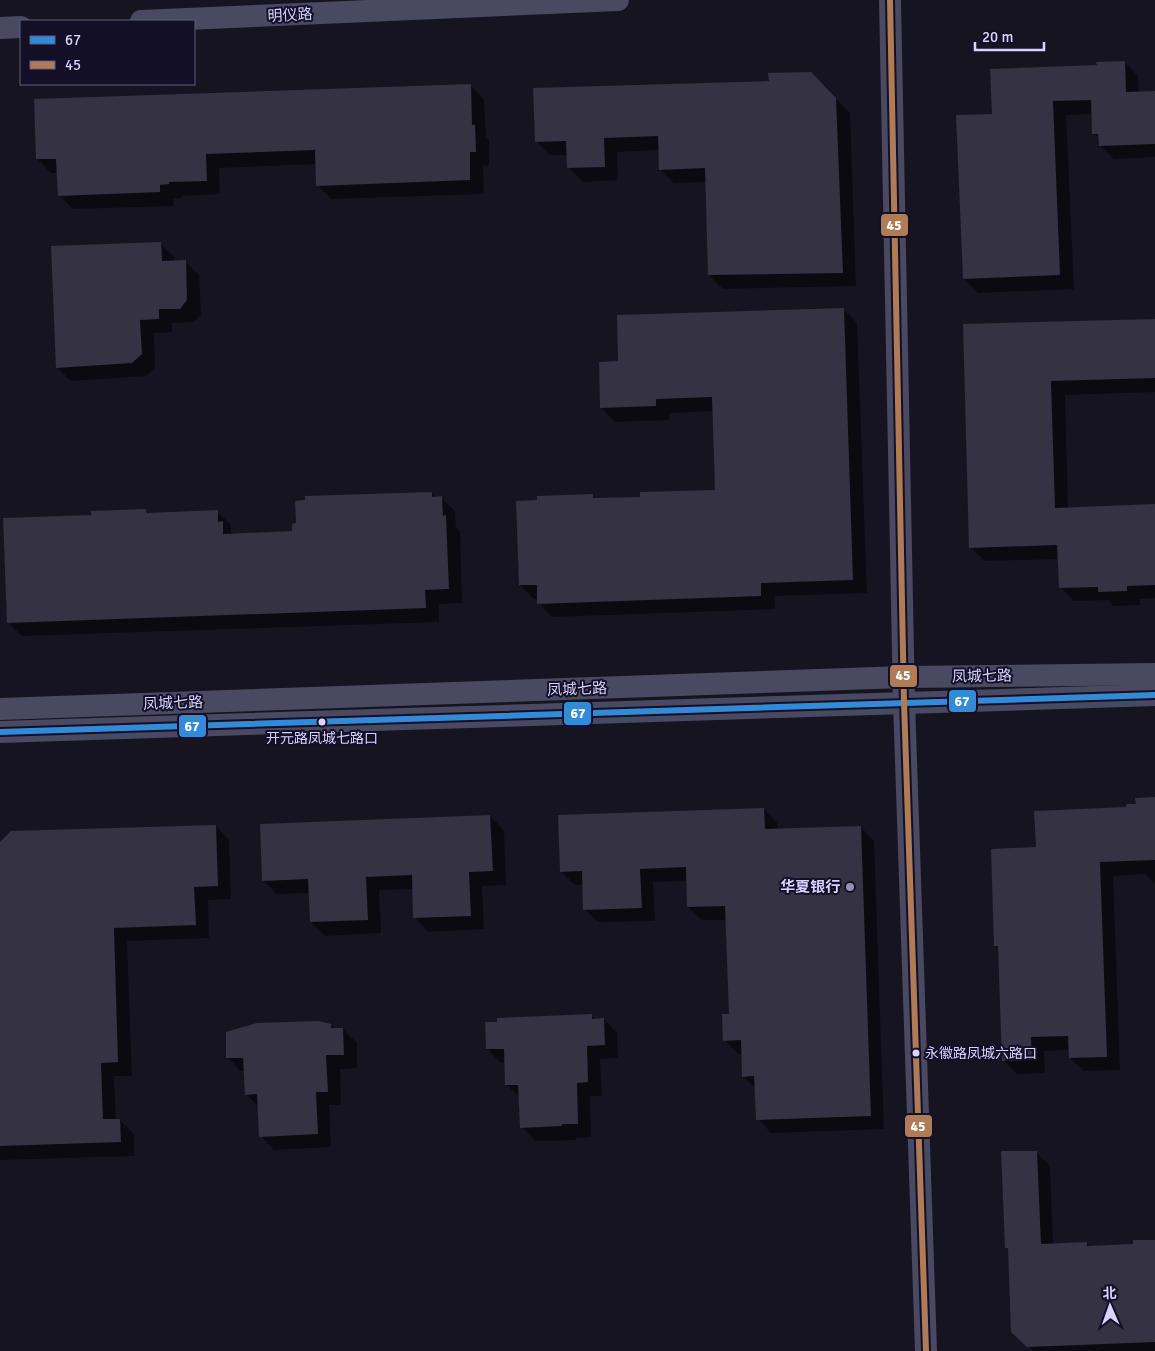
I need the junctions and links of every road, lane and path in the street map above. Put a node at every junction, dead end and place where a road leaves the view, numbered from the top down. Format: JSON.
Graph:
{"nodes":[{"id":1,"x":618,"y":0,"type":"edge"},
{"id":2,"x":890,"y":0,"type":"edge"},
{"id":3,"x":164,"y":20,"type":"edge"},
{"id":4,"x":20,"y":27,"type":"edge"},
{"id":5,"x":0,"y":28,"type":"edge"},
{"id":6,"x":1155,"y":674,"type":"edge"},
{"id":7,"x":903,"y":677,"type":"junction"},
{"id":8,"x":1155,"y":695,"type":"edge"},
{"id":9,"x":904,"y":702,"type":"junction"},
{"id":10,"x":0,"y":709,"type":"edge"},
{"id":11,"x":0,"y":732,"type":"edge"},
{"id":12,"x":926,"y":1351,"type":"edge"}],
"edges":[{"from":1,"to":3,"type":"street","name":"明仪路"},
{"from":2,"to":7,"type":"street"},
{"from":4,"to":5,"type":"street"},
{"from":6,"to":7,"type":"street","name":"凤城七路"},
{"from":7,"to":9,"type":"street"},
{"from":7,"to":10,"type":"street","name":"凤城七路"},
{"from":8,"to":9,"type":"street","name":"凤城七路"},
{"from":9,"to":11,"type":"street","name":"凤城七路"},
{"from":9,"to":12,"type":"street"}]}
